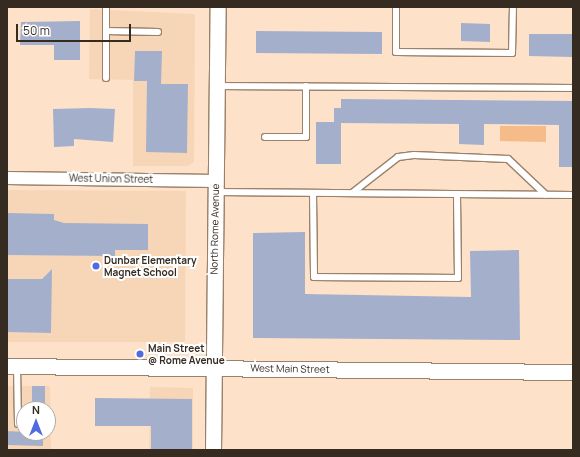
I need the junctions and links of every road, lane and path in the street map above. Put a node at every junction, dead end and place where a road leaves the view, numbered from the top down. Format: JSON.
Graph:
{"nodes":[{"id":1,"x":106,"y":7,"type":"edge"},
{"id":2,"x":218,"y":7,"type":"edge"},
{"id":3,"x":396,"y":7,"type":"edge"},
{"id":4,"x":513,"y":7,"type":"edge"},
{"id":5,"x":106,"y":31,"type":"junction"},
{"id":6,"x":158,"y":32,"type":"dead end"},
{"id":7,"x":106,"y":78,"type":"dead end"},
{"id":8,"x":217,"y":86,"type":"junction"},
{"id":9,"x":306,"y":86,"type":"junction"},
{"id":10,"x":573,"y":88,"type":"edge"},
{"id":11,"x":265,"y":137,"type":"dead end"},
{"id":12,"x":7,"y":178,"type":"edge"},
{"id":13,"x":216,"y":186,"type":"junction"},
{"id":14,"x":313,"y":193,"type":"junction"},
{"id":15,"x":352,"y":193,"type":"junction"},
{"id":16,"x":457,"y":194,"type":"junction"},
{"id":17,"x":546,"y":195,"type":"junction"},
{"id":18,"x":573,"y":195,"type":"edge"},
{"id":19,"x":12,"y":366,"type":"edge"},
{"id":20,"x":214,"y":368,"type":"junction"},
{"id":21,"x":573,"y":372,"type":"edge"},
{"id":22,"x":16,"y":405,"type":"edge"},
{"id":23,"x":213,"y":450,"type":"edge"}],
"edges":[{"from":1,"to":5,"type":"lane"},
{"from":2,"to":8,"type":"street","name":"North Rome Avenue"},
{"from":3,"to":4,"type":"lane"},
{"from":5,"to":6,"type":"lane"},
{"from":5,"to":7,"type":"lane"},
{"from":8,"to":9,"type":"lane"},
{"from":8,"to":13,"type":"street","name":"North Rome Avenue"},
{"from":9,"to":10,"type":"lane"},
{"from":9,"to":11,"type":"lane"},
{"from":12,"to":13,"type":"street","name":"West Union Street"},
{"from":13,"to":14,"type":"lane"},
{"from":13,"to":20,"type":"street","name":"North Rome Avenue"},
{"from":14,"to":15,"type":"lane"},
{"from":14,"to":16,"type":"lane"},
{"from":15,"to":16,"type":"lane"},
{"from":15,"to":17,"type":"lane"},
{"from":16,"to":17,"type":"lane"},
{"from":17,"to":18,"type":"lane"},
{"from":19,"to":20,"type":"street","name":"West Main Street"},
{"from":19,"to":22,"type":"lane"},
{"from":20,"to":21,"type":"street","name":"West Main Street"},
{"from":20,"to":23,"type":"street","name":"North Rome Avenue"}]}
